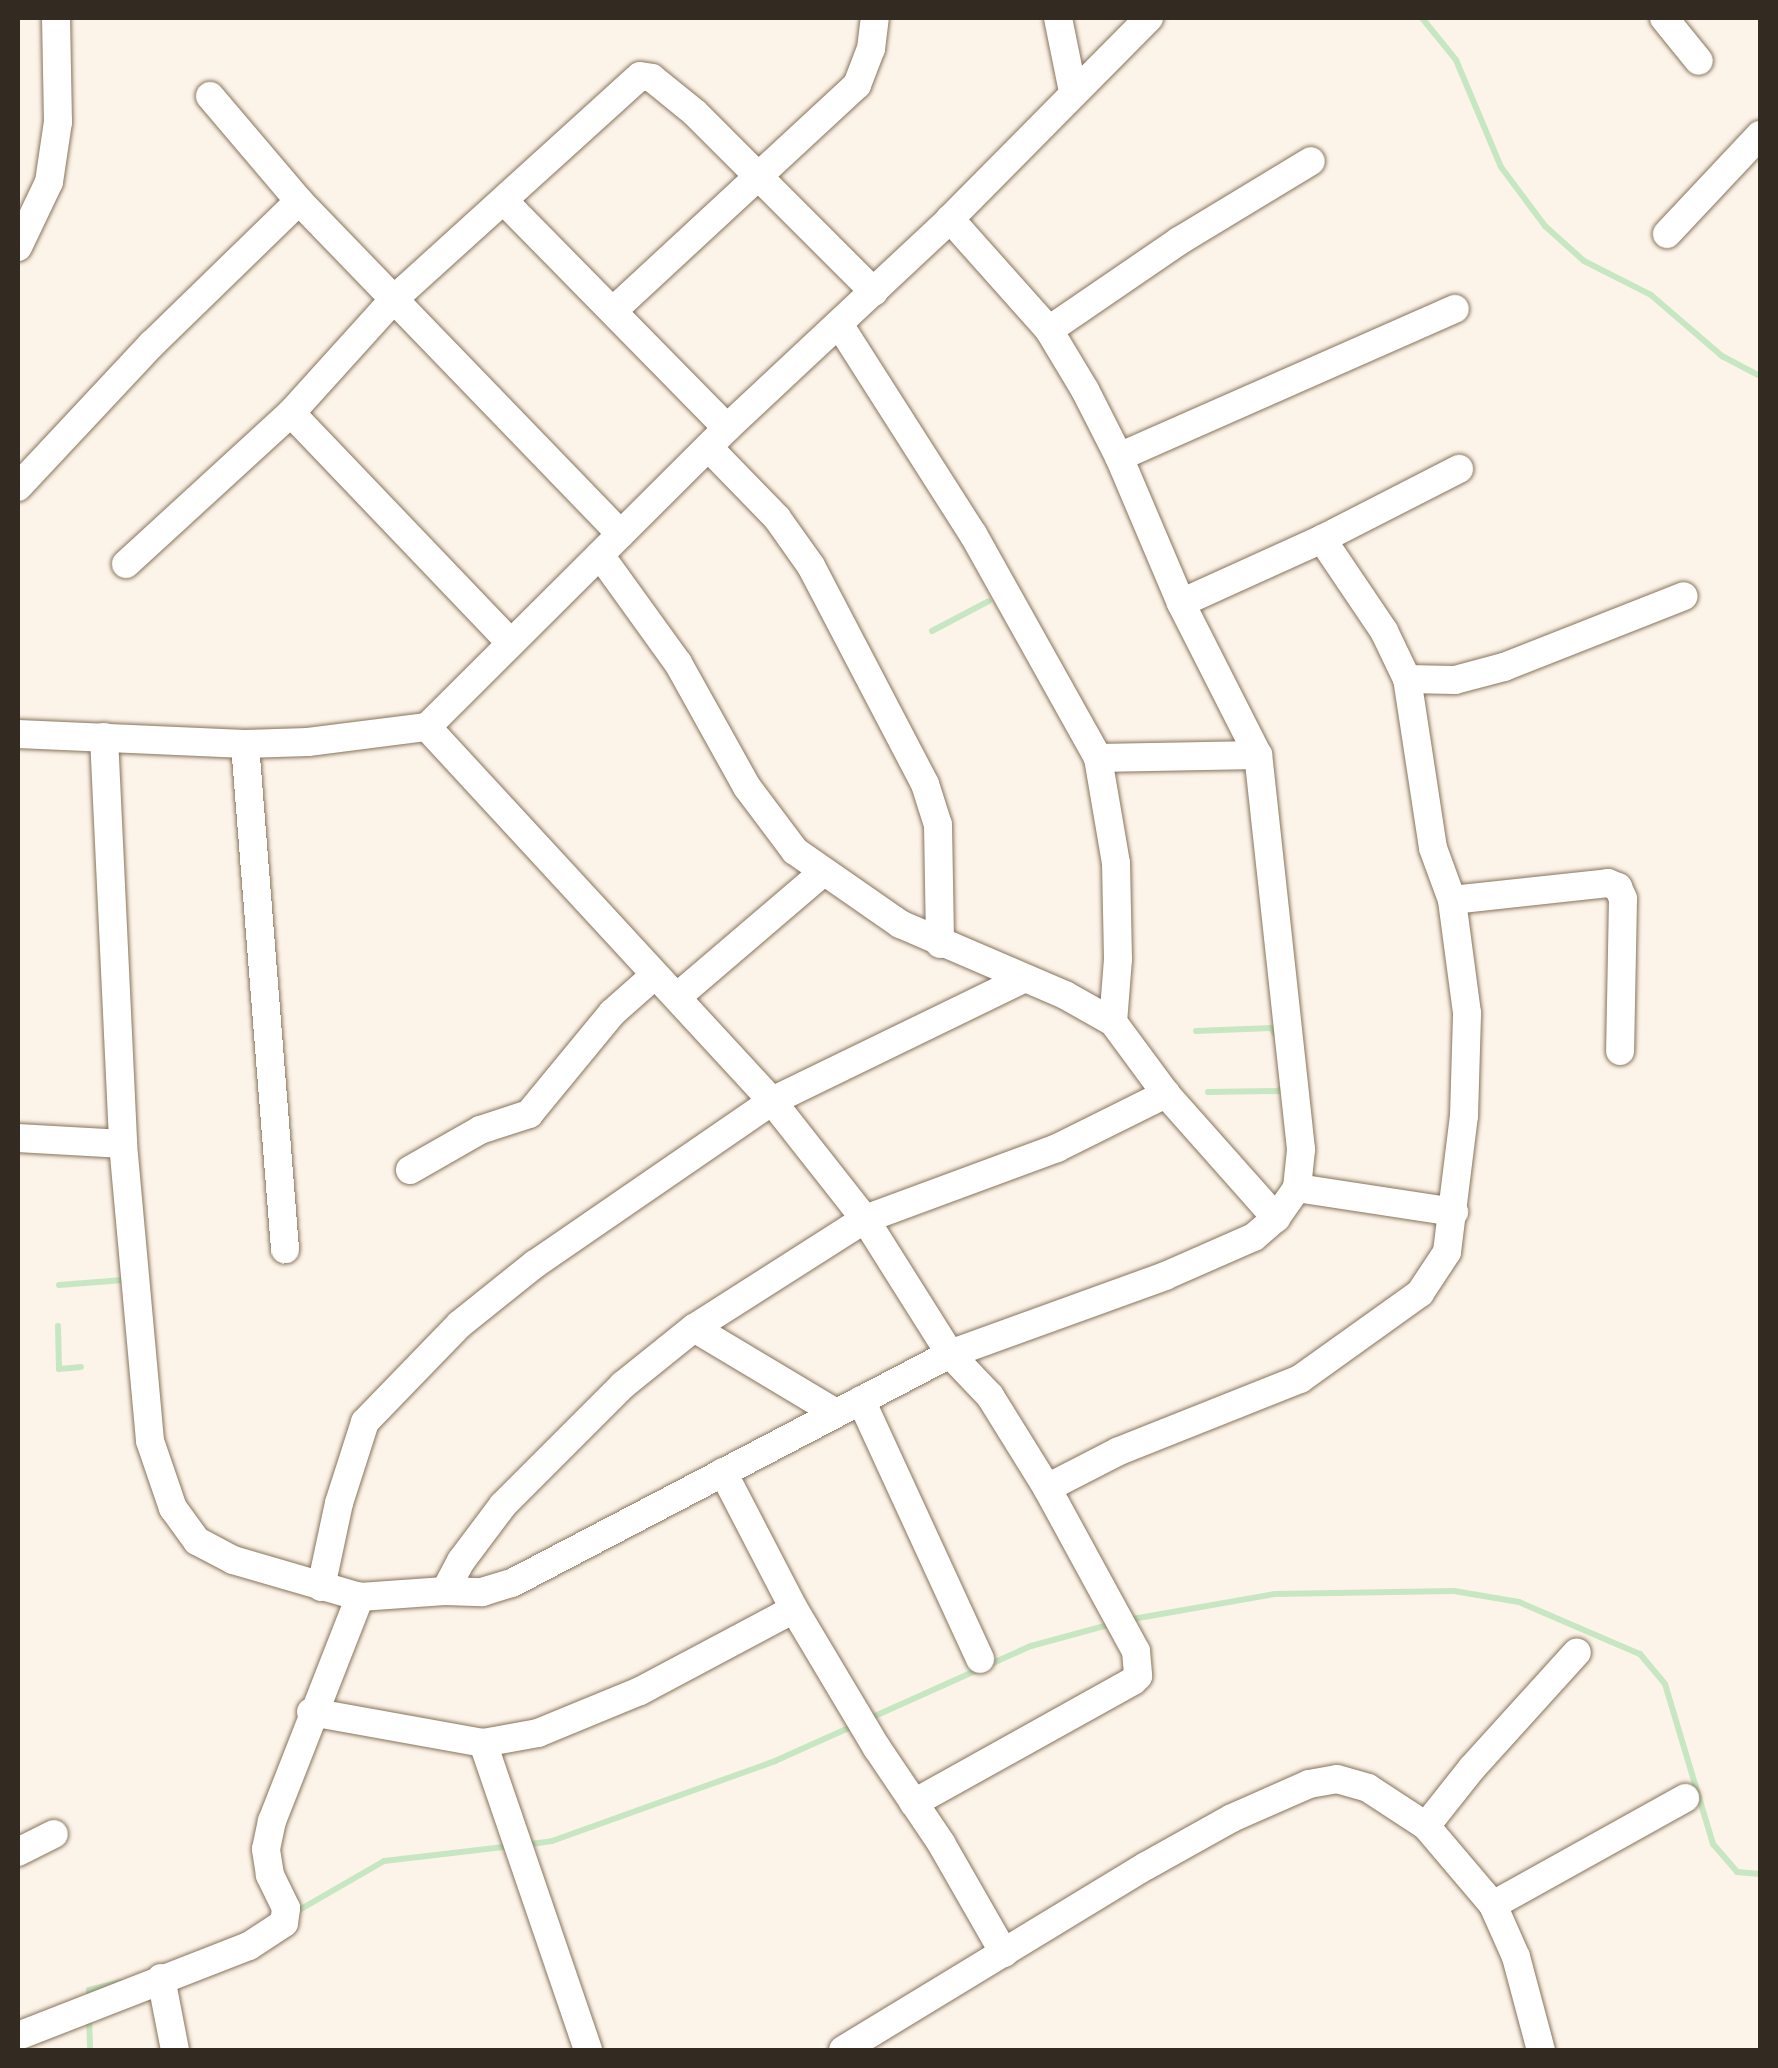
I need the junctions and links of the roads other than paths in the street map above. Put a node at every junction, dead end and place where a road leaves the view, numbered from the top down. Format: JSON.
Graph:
{"nodes":[{"id":1,"x":56,"y":18,"type":"edge"},
{"id":2,"x":875,"y":18,"type":"edge"},
{"id":3,"x":1058,"y":18,"type":"edge"},
{"id":4,"x":1149,"y":18,"type":"edge"},
{"id":5,"x":1664,"y":18,"type":"edge"},
{"id":6,"x":1700,"y":61,"type":"dead end"},
{"id":7,"x":1073,"y":92,"type":"junction"},
{"id":8,"x":210,"y":96,"type":"dead end"},
{"id":9,"x":1760,"y":135,"type":"edge"},
{"id":10,"x":1310,"y":161,"type":"dead end"},
{"id":11,"x":760,"y":174,"type":"junction"},
{"id":12,"x":300,"y":201,"type":"junction"},
{"id":13,"x":504,"y":201,"type":"junction"},
{"id":14,"x":950,"y":219,"type":"junction"},
{"id":15,"x":1667,"y":234,"type":"dead end"},
{"id":16,"x":18,"y":246,"type":"edge"},
{"id":17,"x":874,"y":292,"type":"junction"},
{"id":18,"x":393,"y":300,"type":"junction"},
{"id":19,"x":1455,"y":309,"type":"dead end"},
{"id":20,"x":614,"y":310,"type":"junction"},
{"id":21,"x":839,"y":324,"type":"junction"},
{"id":22,"x":1048,"y":330,"type":"junction"},
{"id":23,"x":291,"y":412,"type":"junction"},
{"id":24,"x":718,"y":438,"type":"junction"},
{"id":25,"x":1120,"y":457,"type":"junction"},
{"id":26,"x":1459,"y":469,"type":"dead end"},
{"id":27,"x":18,"y":488,"type":"edge"},
{"id":28,"x":621,"y":534,"type":"junction"},
{"id":29,"x":1322,"y":539,"type":"junction"},
{"id":30,"x":600,"y":555,"type":"junction"},
{"id":31,"x":126,"y":564,"type":"dead end"},
{"id":32,"x":1684,"y":596,"type":"dead end"},
{"id":33,"x":1180,"y":603,"type":"junction"},
{"id":34,"x":508,"y":642,"type":"junction"},
{"id":35,"x":1407,"y":679,"type":"junction"},
{"id":36,"x":426,"y":727,"type":"junction"},
{"id":37,"x":18,"y":734,"type":"edge"},
{"id":38,"x":104,"y":737,"type":"junction"},
{"id":39,"x":246,"y":744,"type":"junction"},
{"id":40,"x":1258,"y":755,"type":"junction"},
{"id":41,"x":1098,"y":758,"type":"junction"},
{"id":42,"x":822,"y":873,"type":"junction"},
{"id":43,"x":1452,"y":900,"type":"junction"},
{"id":44,"x":940,"y":944,"type":"junction"},
{"id":45,"x":655,"y":976,"type":"junction"},
{"id":46,"x":1024,"y":979,"type":"junction"},
{"id":47,"x":677,"y":997,"type":"junction"},
{"id":48,"x":1112,"y":1022,"type":"junction"},
{"id":49,"x":1620,"y":1052,"type":"dead end"},
{"id":50,"x":1166,"y":1094,"type":"junction"},
{"id":51,"x":772,"y":1101,"type":"junction"},
{"id":52,"x":18,"y":1138,"type":"edge"},
{"id":53,"x":123,"y":1144,"type":"junction"},
{"id":54,"x":410,"y":1170,"type":"dead end"},
{"id":55,"x":1296,"y":1188,"type":"junction"},
{"id":56,"x":1454,"y":1212,"type":"junction"},
{"id":57,"x":865,"y":1218,"type":"junction"},
{"id":58,"x":1276,"y":1218,"type":"junction"},
{"id":59,"x":285,"y":1248,"type":"dead end"},
{"id":60,"x":694,"y":1328,"type":"junction"},
{"id":61,"x":950,"y":1354,"type":"junction"},
{"id":62,"x":861,"y":1400,"type":"junction"},
{"id":63,"x":836,"y":1413,"type":"junction"},
{"id":64,"x":723,"y":1472,"type":"junction"},
{"id":65,"x":1047,"y":1488,"type":"junction"},
{"id":66,"x":320,"y":1586,"type":"junction"},
{"id":67,"x":445,"y":1591,"type":"junction"},
{"id":68,"x":360,"y":1596,"type":"junction"},
{"id":69,"x":794,"y":1609,"type":"junction"},
{"id":70,"x":1577,"y":1652,"type":"dead end"},
{"id":71,"x":980,"y":1659,"type":"dead end"},
{"id":72,"x":311,"y":1712,"type":"junction"},
{"id":73,"x":483,"y":1744,"type":"junction"},
{"id":74,"x":1685,"y":1798,"type":"dead end"},
{"id":75,"x":914,"y":1802,"type":"junction"},
{"id":76,"x":1426,"y":1826,"type":"junction"},
{"id":77,"x":54,"y":1834,"type":"dead end"},
{"id":78,"x":18,"y":1852,"type":"edge"},
{"id":79,"x":1493,"y":1904,"type":"junction"},
{"id":80,"x":1004,"y":1953,"type":"junction"},
{"id":81,"x":160,"y":1978,"type":"junction"},
{"id":82,"x":18,"y":2036,"type":"edge"},
{"id":83,"x":175,"y":2050,"type":"edge"},
{"id":84,"x":588,"y":2050,"type":"edge"},
{"id":85,"x":844,"y":2050,"type":"edge"},
{"id":86,"x":1541,"y":2050,"type":"edge"}],
"edges":[{"from":1,"to":16,"type":"street"},
{"from":2,"to":11,"type":"street"},
{"from":3,"to":7,"type":"street"},
{"from":4,"to":7,"type":"street"},
{"from":5,"to":6,"type":"street"},
{"from":7,"to":14,"type":"street"},
{"from":8,"to":12,"type":"street"},
{"from":9,"to":15,"type":"street"},
{"from":10,"to":22,"type":"street"},
{"from":11,"to":13,"type":"street"},
{"from":11,"to":17,"type":"street"},
{"from":11,"to":20,"type":"street"},
{"from":12,"to":18,"type":"street"},
{"from":12,"to":27,"type":"street"},
{"from":13,"to":18,"type":"street"},
{"from":13,"to":20,"type":"street"},
{"from":14,"to":17,"type":"street"},
{"from":14,"to":22,"type":"street"},
{"from":17,"to":21,"type":"street"},
{"from":18,"to":23,"type":"street"},
{"from":18,"to":28,"type":"street"},
{"from":19,"to":25,"type":"street"},
{"from":20,"to":24,"type":"street"},
{"from":21,"to":24,"type":"street"},
{"from":21,"to":41,"type":"street"},
{"from":22,"to":25,"type":"street"},
{"from":23,"to":31,"type":"street"},
{"from":23,"to":34,"type":"street"},
{"from":24,"to":28,"type":"street"},
{"from":24,"to":44,"type":"street"},
{"from":25,"to":33,"type":"street"},
{"from":26,"to":29,"type":"street"},
{"from":28,"to":30,"type":"street"},
{"from":29,"to":33,"type":"street"},
{"from":29,"to":35,"type":"street"},
{"from":30,"to":34,"type":"street"},
{"from":30,"to":42,"type":"street"},
{"from":32,"to":35,"type":"street"},
{"from":33,"to":40,"type":"street"},
{"from":34,"to":36,"type":"street"},
{"from":35,"to":43,"type":"street"},
{"from":36,"to":39,"type":"street"},
{"from":36,"to":45,"type":"street"},
{"from":37,"to":38,"type":"street"},
{"from":38,"to":39,"type":"street"},
{"from":38,"to":53,"type":"street"},
{"from":39,"to":59,"type":"street"},
{"from":40,"to":41,"type":"street"},
{"from":40,"to":55,"type":"street"},
{"from":41,"to":48,"type":"street"},
{"from":42,"to":44,"type":"street"},
{"from":42,"to":47,"type":"street"},
{"from":43,"to":49,"type":"street"},
{"from":43,"to":56,"type":"street"},
{"from":44,"to":46,"type":"street"},
{"from":45,"to":47,"type":"street"},
{"from":45,"to":54,"type":"street"},
{"from":46,"to":48,"type":"street"},
{"from":46,"to":51,"type":"street"},
{"from":47,"to":51,"type":"street"},
{"from":48,"to":50,"type":"street"},
{"from":50,"to":57,"type":"street"},
{"from":50,"to":58,"type":"street"},
{"from":51,"to":57,"type":"street"},
{"from":51,"to":66,"type":"street"},
{"from":52,"to":53,"type":"street"},
{"from":53,"to":66,"type":"street"},
{"from":55,"to":56,"type":"street"},
{"from":55,"to":58,"type":"street"},
{"from":56,"to":65,"type":"street"},
{"from":57,"to":60,"type":"street"},
{"from":57,"to":61,"type":"street"},
{"from":58,"to":61,"type":"street"},
{"from":60,"to":63,"type":"street"},
{"from":60,"to":67,"type":"street"},
{"from":61,"to":62,"type":"street"},
{"from":61,"to":65,"type":"street"},
{"from":62,"to":63,"type":"street"},
{"from":62,"to":71,"type":"street"},
{"from":63,"to":64,"type":"street"},
{"from":64,"to":67,"type":"street"},
{"from":64,"to":69,"type":"street"},
{"from":65,"to":75,"type":"street"},
{"from":66,"to":68,"type":"street"},
{"from":67,"to":68,"type":"street"},
{"from":68,"to":72,"type":"street"},
{"from":69,"to":73,"type":"street"},
{"from":69,"to":75,"type":"street"},
{"from":70,"to":76,"type":"street"},
{"from":72,"to":73,"type":"street"},
{"from":72,"to":81,"type":"street"},
{"from":73,"to":84,"type":"street"},
{"from":74,"to":79,"type":"street"},
{"from":75,"to":80,"type":"street"},
{"from":76,"to":79,"type":"street"},
{"from":76,"to":80,"type":"street"},
{"from":77,"to":78,"type":"street"},
{"from":79,"to":86,"type":"street"},
{"from":80,"to":85,"type":"street"},
{"from":81,"to":82,"type":"street"},
{"from":81,"to":83,"type":"street"}]}
